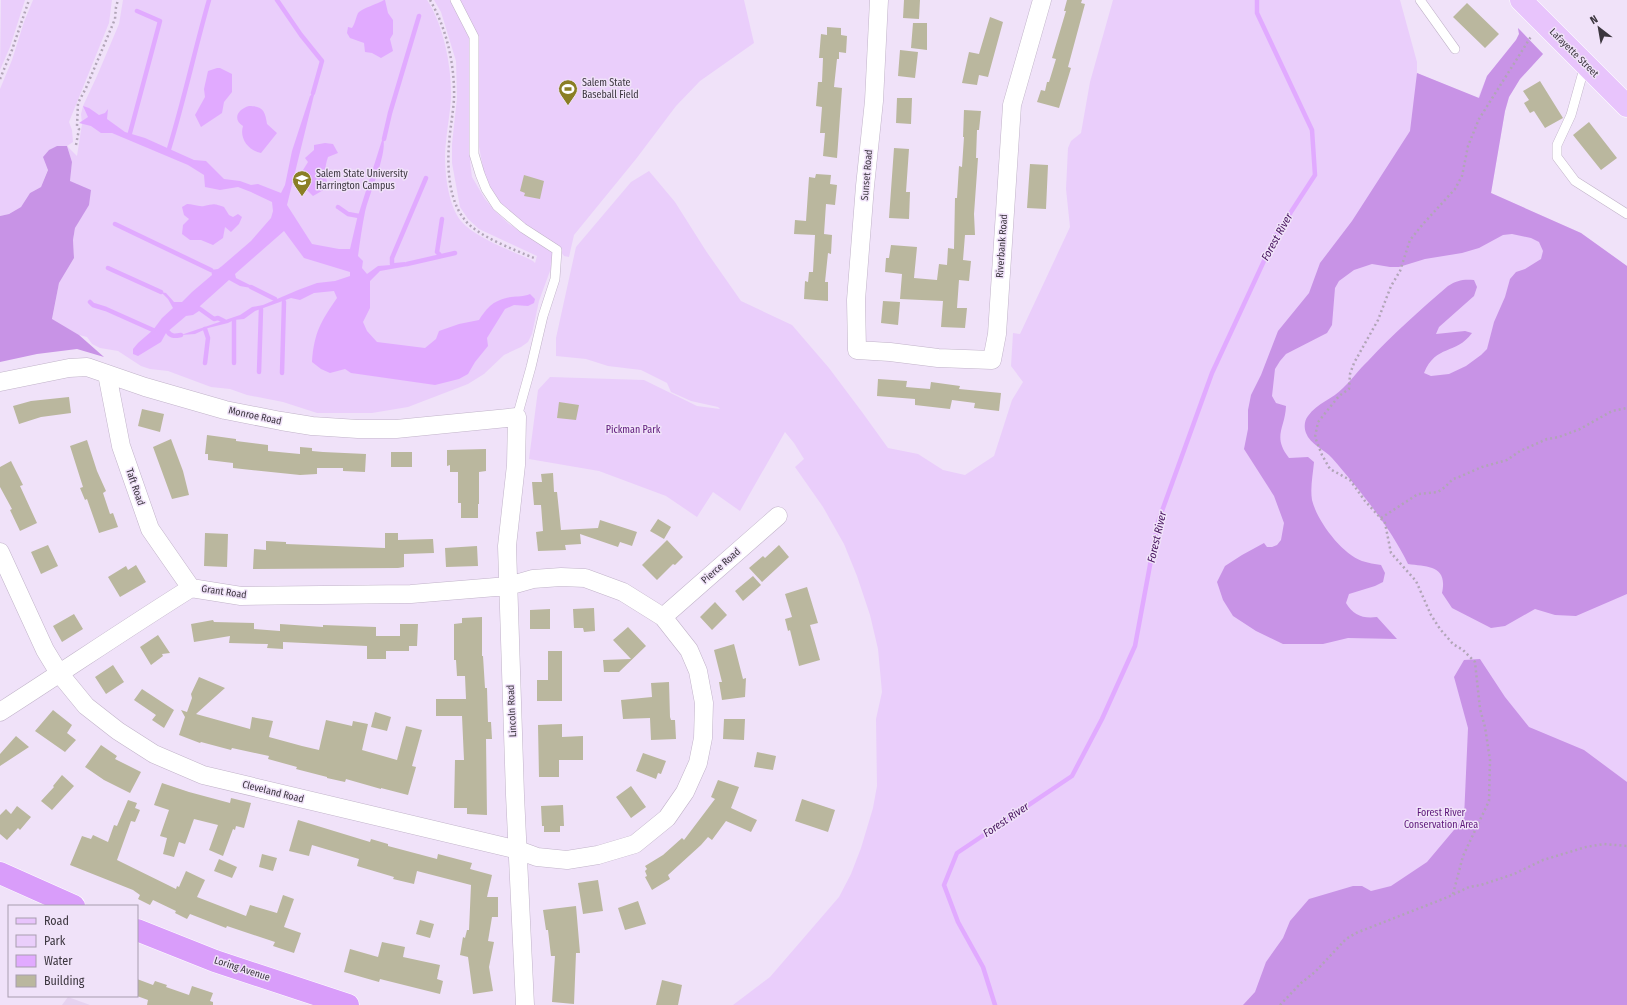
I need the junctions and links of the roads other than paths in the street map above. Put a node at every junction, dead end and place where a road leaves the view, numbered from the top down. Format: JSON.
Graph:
{"nodes":[{"id":1,"x":455,"y":0,"type":"edge"},
{"id":2,"x":879,"y":0,"type":"edge"},
{"id":3,"x":1042,"y":0,"type":"edge"},
{"id":4,"x":1420,"y":0,"type":"edge"},
{"id":5,"x":1523,"y":1,"type":"edge"},
{"id":6,"x":1455,"y":49,"type":"dead end"},
{"id":7,"x":1585,"y":65,"type":"junction"},
{"id":8,"x":1627,"y":106,"type":"edge"},
{"id":9,"x":1627,"y":214,"type":"edge"},
{"id":10,"x":857,"y":350,"type":"joint"},
{"id":11,"x":107,"y":374,"type":"junction"},
{"id":12,"x":0,"y":382,"type":"edge"},
{"id":13,"x":517,"y":417,"type":"junction"},
{"id":14,"x":778,"y":516,"type":"dead end"},
{"id":15,"x":0,"y":552,"type":"edge"},
{"id":16,"x":508,"y":586,"type":"junction"},
{"id":17,"x":191,"y":588,"type":"junction"},
{"id":18,"x":663,"y":617,"type":"junction"},
{"id":19,"x":59,"y":673,"type":"junction"},
{"id":20,"x":0,"y":712,"type":"edge"},
{"id":21,"x":518,"y":850,"type":"junction"},
{"id":22,"x":0,"y":874,"type":"edge"},
{"id":23,"x":72,"y":905,"type":"edge"},
{"id":24,"x":138,"y":930,"type":"edge"},
{"id":25,"x":348,"y":1005,"type":"edge"},
{"id":26,"x":525,"y":1005,"type":"edge"}],
"edges":[{"from":1,"to":13,"type":"lane"},
{"from":2,"to":10,"type":"street","name":"Sunset Road"},
{"from":3,"to":10,"type":"street","name":"Riverbank Road"},
{"from":4,"to":6,"type":"lane"},
{"from":5,"to":7,"type":"main road","name":"Lafayette Street"},
{"from":7,"to":8,"type":"main road","name":"Lafayette Street"},
{"from":7,"to":9,"type":"lane"},
{"from":11,"to":12,"type":"street","name":"Monroe Road"},
{"from":11,"to":13,"type":"street","name":"Monroe Road"},
{"from":11,"to":17,"type":"street","name":"Taft Road"},
{"from":13,"to":16,"type":"street","name":"Lincoln Road"},
{"from":14,"to":18,"type":"street","name":"Pierce Road"},
{"from":15,"to":19,"type":"street","name":"Cleveland Road"},
{"from":16,"to":17,"type":"street","name":"Grant Road"},
{"from":16,"to":18,"type":"street","name":"Grant Road"},
{"from":16,"to":21,"type":"street","name":"Lincoln Road"},
{"from":17,"to":19,"type":"street","name":"Grant Road"},
{"from":18,"to":21,"type":"street","name":"Cleveland Road"},
{"from":19,"to":20,"type":"street","name":"Grant Road"},
{"from":19,"to":21,"type":"street","name":"Cleveland Road"},
{"from":21,"to":26,"type":"street","name":"Lincoln Road"},
{"from":22,"to":23,"type":"highway"},
{"from":24,"to":25,"type":"highway","name":"Loring Avenue"}]}
